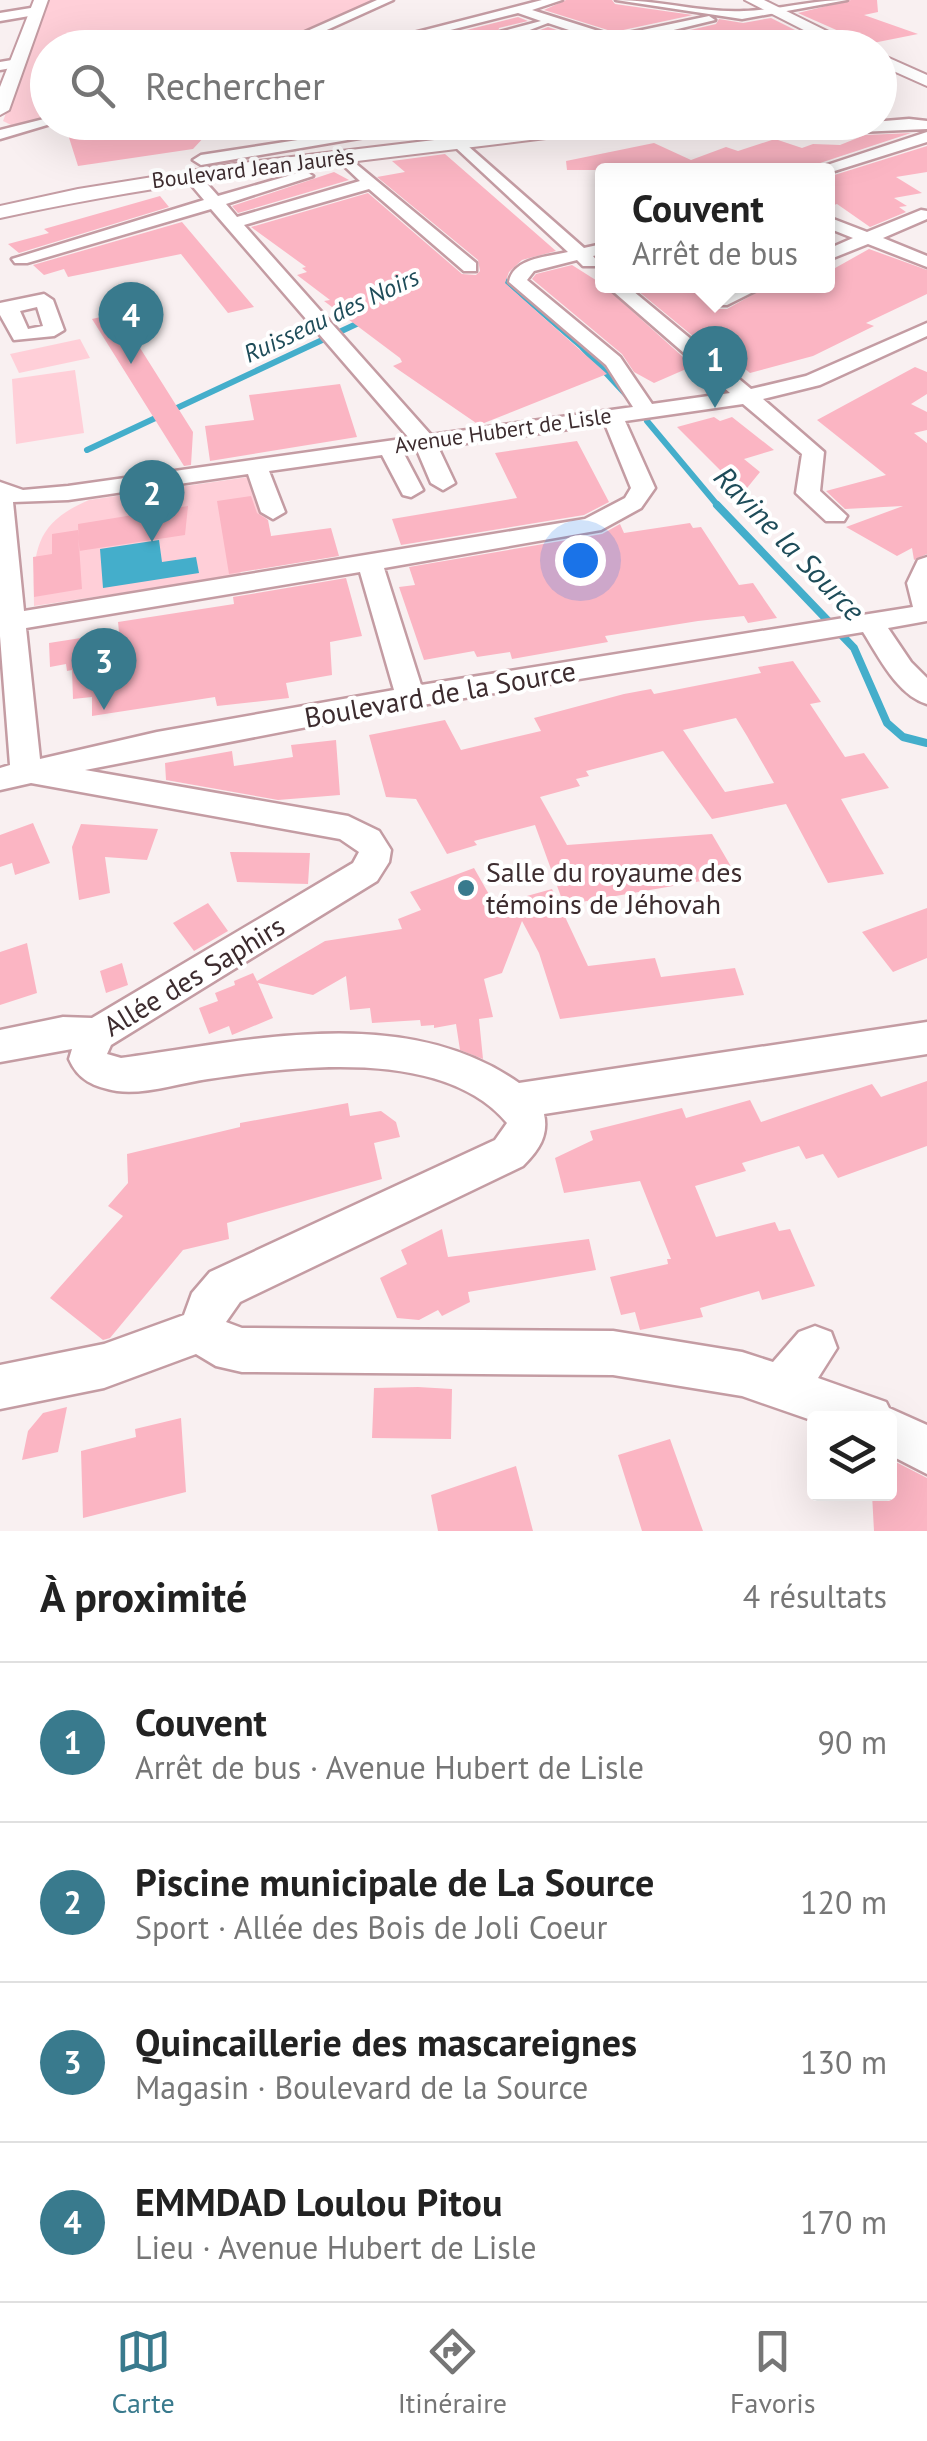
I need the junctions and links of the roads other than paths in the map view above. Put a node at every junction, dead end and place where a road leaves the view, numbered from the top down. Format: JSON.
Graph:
{"nodes":[{"id":1,"x":7,"y":0,"type":"edge"},
{"id":2,"x":387,"y":0,"type":"edge"},
{"id":3,"x":556,"y":0,"type":"edge"},
{"id":4,"x":622,"y":0,"type":"edge"},
{"id":5,"x":752,"y":0,"type":"edge"},
{"id":6,"x":841,"y":0,"type":"edge"},
{"id":7,"x":518,"y":9,"type":"junction"},
{"id":8,"x":777,"y":12,"type":"junction"},
{"id":9,"x":731,"y":14,"type":"junction"},
{"id":10,"x":0,"y":15,"type":"edge"},
{"id":11,"x":380,"y":17,"type":"dead end"},
{"id":12,"x":31,"y":18,"type":"edge"},
{"id":13,"x":340,"y":20,"type":"junction"},
{"id":14,"x":556,"y":21,"type":"junction"},
{"id":15,"x":402,"y":25,"type":"dead end"},
{"id":16,"x":356,"y":26,"type":"junction"},
{"id":17,"x":317,"y":30,"type":"edge"},
{"id":18,"x":351,"y":30,"type":"edge"},
{"id":19,"x":380,"y":30,"type":"edge"},
{"id":20,"x":441,"y":30,"type":"edge"},
{"id":21,"x":523,"y":30,"type":"edge"},
{"id":22,"x":583,"y":30,"type":"edge"},
{"id":23,"x":659,"y":30,"type":"edge"},
{"id":24,"x":816,"y":30,"type":"edge"},
{"id":25,"x":9,"y":64,"type":"edge"},
{"id":26,"x":897,"y":67,"type":"edge"},
{"id":27,"x":901,"y":69,"type":"junction"},
{"id":28,"x":897,"y":70,"type":"edge"},
{"id":29,"x":925,"y":75,"type":"edge"},
{"id":30,"x":897,"y":80,"type":"edge"},
{"id":31,"x":0,"y":110,"type":"edge"},
{"id":32,"x":897,"y":124,"type":"edge"},
{"id":33,"x":927,"y":125,"type":"edge"},
{"id":34,"x":30,"y":127,"type":"edge"},
{"id":35,"x":0,"y":134,"type":"edge"},
{"id":36,"x":927,"y":137,"type":"edge"},
{"id":37,"x":329,"y":140,"type":"edge"},
{"id":38,"x":398,"y":140,"type":"edge"},
{"id":39,"x":477,"y":140,"type":"edge"},
{"id":40,"x":460,"y":144,"type":"junction"},
{"id":41,"x":927,"y":146,"type":"edge"},
{"id":42,"x":200,"y":160,"type":"junction"},
{"id":43,"x":349,"y":162,"type":"dead end"},
{"id":44,"x":835,"y":165,"type":"edge"},
{"id":45,"x":306,"y":176,"type":"dead end"},
{"id":46,"x":835,"y":176,"type":"edge"},
{"id":47,"x":196,"y":181,"type":"dead end"},
{"id":48,"x":371,"y":183,"type":"junction"},
{"id":49,"x":23,"y":185,"type":"dead end"},
{"id":50,"x":216,"y":204,"type":"junction"},
{"id":51,"x":0,"y":212,"type":"edge"},
{"id":52,"x":920,"y":215,"type":"dead end"},
{"id":53,"x":234,"y":223,"type":"junction"},
{"id":54,"x":835,"y":225,"type":"edge"},
{"id":55,"x":868,"y":238,"type":"junction"},
{"id":56,"x":595,"y":250,"type":"edge"},
{"id":57,"x":577,"y":251,"type":"junction"},
{"id":58,"x":835,"y":252,"type":"edge"},
{"id":59,"x":21,"y":258,"type":"dead end"},
{"id":60,"x":927,"y":262,"type":"edge"},
{"id":61,"x":470,"y":267,"type":"dead end"},
{"id":62,"x":595,"y":268,"type":"edge"},
{"id":63,"x":624,"y":293,"type":"edge"},
{"id":64,"x":739,"y":293,"type":"edge"},
{"id":65,"x":720,"y":301,"type":"dead end"},
{"id":66,"x":926,"y":331,"type":"edge"},
{"id":67,"x":746,"y":396,"type":"junction"},
{"id":68,"x":646,"y":410,"type":"junction"},
{"id":69,"x":612,"y":415,"type":"junction"},
{"id":70,"x":424,"y":441,"type":"junction"},
{"id":71,"x":388,"y":446,"type":"junction"},
{"id":72,"x":256,"y":466,"type":"junction"},
{"id":73,"x":443,"y":483,"type":"dead end"},
{"id":74,"x":410,"y":490,"type":"dead end"},
{"id":75,"x":68,"y":493,"type":"junction"},
{"id":76,"x":7,"y":509,"type":"edge"},
{"id":77,"x":273,"y":512,"type":"dead end"},
{"id":78,"x":835,"y":516,"type":"dead end"},
{"id":79,"x":370,"y":564,"type":"junction"},
{"id":80,"x":927,"y":566,"type":"edge"},
{"id":81,"x":3,"y":570,"type":"edge"},
{"id":82,"x":927,"y":611,"type":"edge"},
{"id":83,"x":12,"y":622,"type":"junction"},
{"id":84,"x":862,"y":624,"type":"junction"},
{"id":85,"x":927,"y":694,"type":"edge"},
{"id":86,"x":410,"y":697,"type":"junction"},
{"id":87,"x":13,"y":775,"type":"edge"},
{"id":88,"x":97,"y":1034,"type":"junction"},
{"id":89,"x":927,"y":1038,"type":"edge"},
{"id":90,"x":0,"y":1046,"type":"edge"},
{"id":91,"x":516,"y":1102,"type":"junction"},
{"id":92,"x":203,"y":1329,"type":"junction"},
{"id":93,"x":815,"y":1348,"type":"dead end"},
{"id":94,"x":0,"y":1387,"type":"edge"},
{"id":95,"x":781,"y":1388,"type":"junction"},
{"id":96,"x":849,"y":1411,"type":"edge"},
{"id":97,"x":897,"y":1434,"type":"edge"},
{"id":98,"x":927,"y":1451,"type":"edge"}],
"edges":[{"from":1,"to":10,"type":"street"},
{"from":2,"to":13,"type":"street"},
{"from":3,"to":7,"type":"street"},
{"from":4,"to":9,"type":"street"},
{"from":5,"to":8,"type":"main road"},
{"from":6,"to":8,"type":"street"},
{"from":7,"to":14,"type":"street"},
{"from":7,"to":20,"type":"street"},
{"from":8,"to":9,"type":"street"},
{"from":8,"to":24,"type":"main road"},
{"from":9,"to":23,"type":"street"},
{"from":10,"to":12,"type":"street"},
{"from":11,"to":16,"type":"street"},
{"from":12,"to":25,"type":"main road"},
{"from":13,"to":16,"type":"street"},
{"from":13,"to":17,"type":"street"},
{"from":14,"to":21,"type":"street"},
{"from":14,"to":22,"type":"street"},
{"from":15,"to":19,"type":"street"},
{"from":16,"to":18,"type":"street"},
{"from":25,"to":31,"type":"main road"},
{"from":26,"to":27,"type":"main road"},
{"from":27,"to":28,"type":"main road"},
{"from":27,"to":29,"type":"main road"},
{"from":29,"to":30,"type":"main road"},
{"from":32,"to":33,"type":"street"},
{"from":34,"to":35,"type":"street"},
{"from":36,"to":44,"type":"street"},
{"from":37,"to":42,"type":"street"},
{"from":38,"to":42,"type":"main road","name":"Boulevard Jean Jaurès"},
{"from":39,"to":40,"type":"main road","name":"Boulevard Jean Jaurès"},
{"from":40,"to":51,"type":"main road","name":"Boulevard Jean Jaurès"},
{"from":40,"to":57,"type":"street"},
{"from":41,"to":46,"type":"street"},
{"from":42,"to":49,"type":"main road","name":"Boulevard Jean Jaurès"},
{"from":43,"to":48,"type":"street"},
{"from":45,"to":50,"type":"street"},
{"from":47,"to":50,"type":"street"},
{"from":48,"to":53,"type":"street"},
{"from":48,"to":61,"type":"street"},
{"from":50,"to":53,"type":"street"},
{"from":50,"to":59,"type":"street"},
{"from":52,"to":55,"type":"street"},
{"from":53,"to":70,"type":"street"},
{"from":54,"to":55,"type":"street"},
{"from":55,"to":58,"type":"street"},
{"from":55,"to":60,"type":"street"},
{"from":56,"to":57,"type":"street"},
{"from":57,"to":62,"type":"street"},
{"from":57,"to":68,"type":"street"},
{"from":63,"to":67,"type":"street"},
{"from":64,"to":65,"type":"street"},
{"from":66,"to":67,"type":"street","name":"Avenue Hubert de Lisle"},
{"from":67,"to":68,"type":"street","name":"Avenue Hubert de Lisle"},
{"from":67,"to":78,"type":"street"},
{"from":68,"to":69,"type":"street","name":"Avenue Hubert de Lisle"},
{"from":69,"to":70,"type":"street","name":"Avenue Hubert de Lisle"},
{"from":69,"to":79,"type":"street"},
{"from":70,"to":71,"type":"street","name":"Avenue Hubert de Lisle"},
{"from":70,"to":73,"type":"street"},
{"from":71,"to":72,"type":"street","name":"Avenue Hubert de Lisle"},
{"from":71,"to":74,"type":"street"},
{"from":72,"to":75,"type":"street","name":"Avenue Hubert de Lisle"},
{"from":72,"to":77,"type":"street"},
{"from":75,"to":76,"type":"street","name":"Avenue Hubert de Lisle"},
{"from":75,"to":76,"type":"street","name":"Avenue Hubert de Lisle"},
{"from":76,"to":81,"type":"street"},
{"from":79,"to":83,"type":"street"},
{"from":79,"to":86,"type":"street"},
{"from":80,"to":82,"type":"street"},
{"from":81,"to":83,"type":"street"},
{"from":82,"to":84,"type":"street","name":"Boulevard de la Source"},
{"from":83,"to":87,"type":"street"},
{"from":84,"to":85,"type":"street"},
{"from":84,"to":86,"type":"street","name":"Boulevard de la Source"},
{"from":86,"to":87,"type":"street","name":"Boulevard de la Source"},
{"from":87,"to":88,"type":"street","name":"Allée des Saphirs"},
{"from":88,"to":90,"type":"street"},
{"from":88,"to":91,"type":"street","name":"Allée des Saphirs"},
{"from":89,"to":91,"type":"street"},
{"from":91,"to":92,"type":"street"},
{"from":92,"to":94,"type":"street"},
{"from":92,"to":95,"type":"street"},
{"from":93,"to":95,"type":"street"},
{"from":95,"to":96,"type":"street"},
{"from":97,"to":98,"type":"street"}]}
